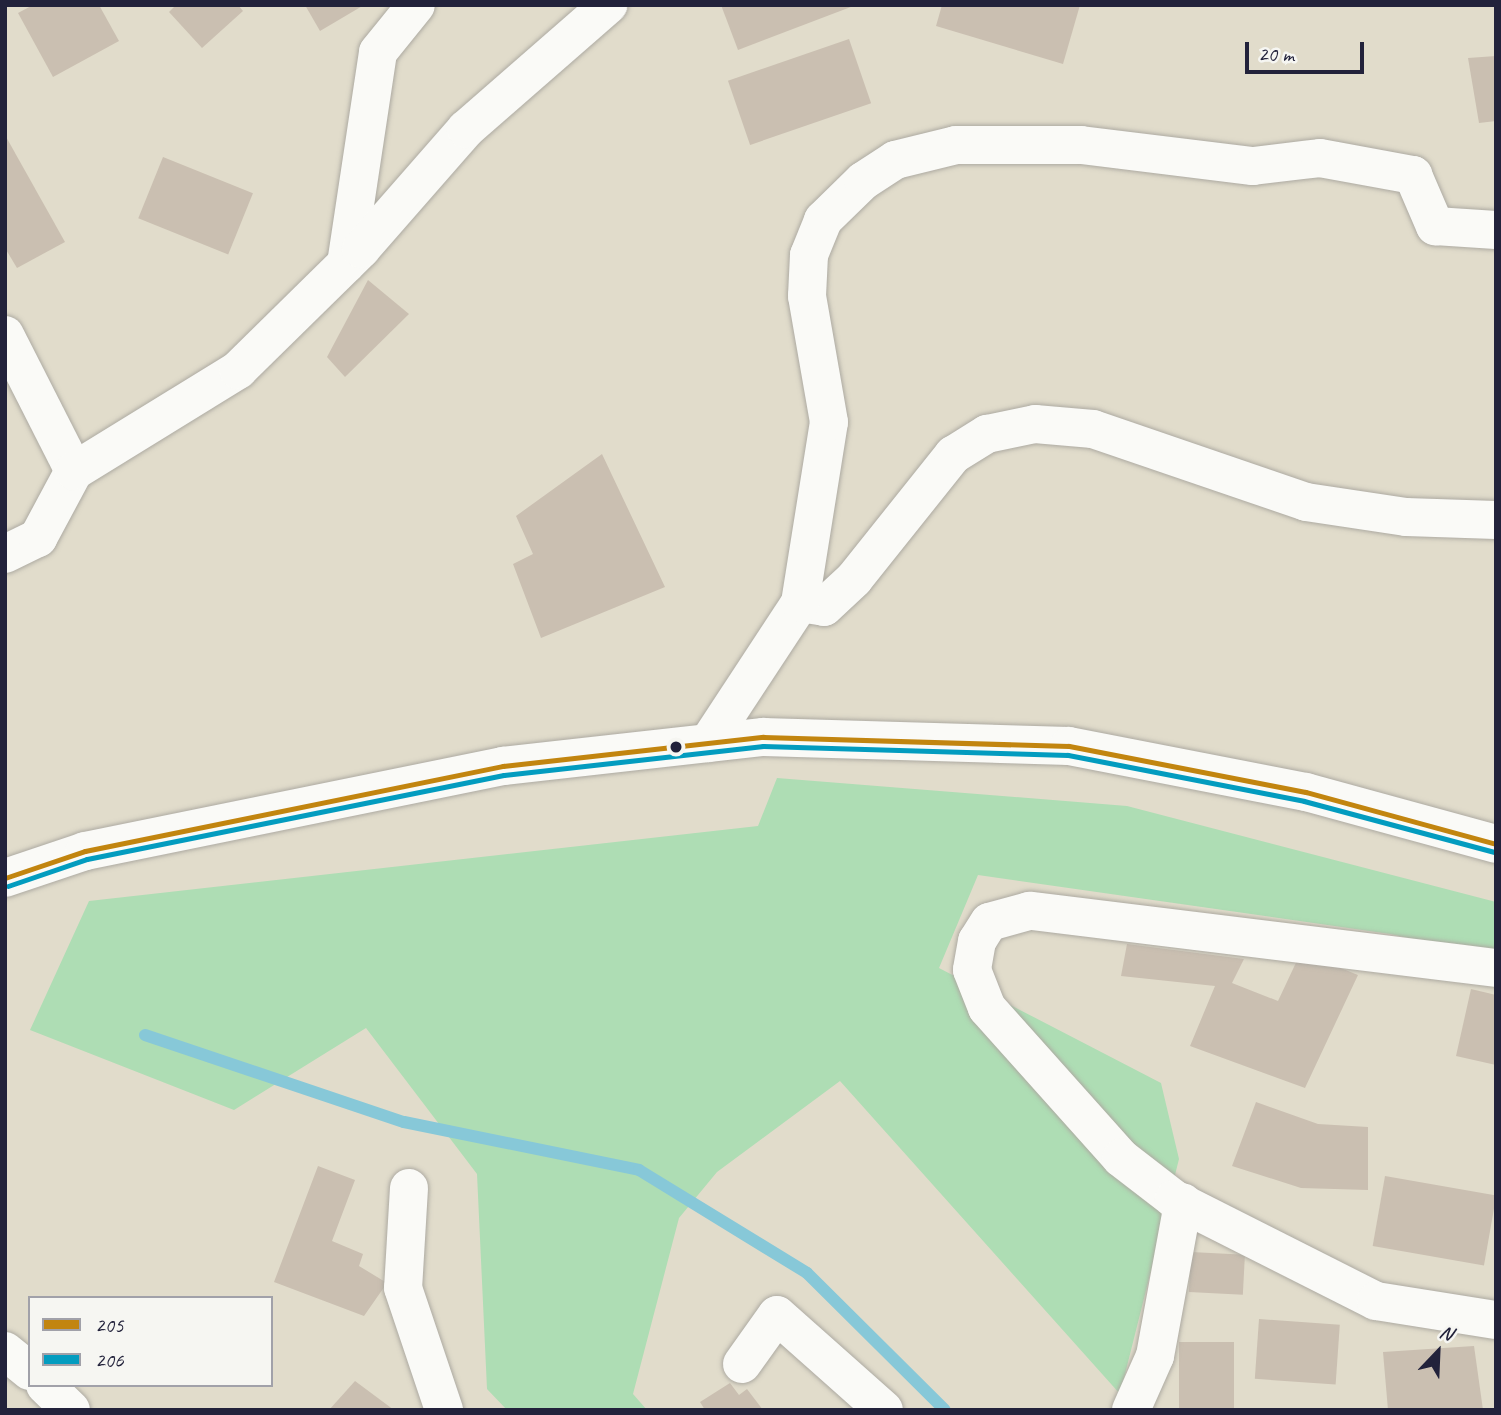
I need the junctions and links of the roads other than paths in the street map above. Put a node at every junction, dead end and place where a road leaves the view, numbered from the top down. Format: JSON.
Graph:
{"nodes":[{"id":1,"x":416,"y":5,"type":"edge"},
{"id":2,"x":608,"y":5,"type":"edge"},
{"id":3,"x":1496,"y":230,"type":"edge"},
{"id":4,"x":346,"y":264,"type":"junction"},
{"id":5,"x":5,"y":335,"type":"edge"},
{"id":6,"x":74,"y":471,"type":"junction"},
{"id":7,"x":1496,"y":520,"type":"edge"},
{"id":8,"x":5,"y":554,"type":"edge"},
{"id":9,"x":800,"y":603,"type":"junction"},
{"id":10,"x":708,"y":743,"type":"junction"},
{"id":11,"x":1496,"y":844,"type":"edge"},
{"id":12,"x":5,"y":878,"type":"edge"},
{"id":13,"x":1496,"y":968,"type":"edge"},
{"id":14,"x":409,"y":1188,"type":"dead end"},
{"id":15,"x":1183,"y":1203,"type":"junction"},
{"id":16,"x":1496,"y":1320,"type":"edge"},
{"id":17,"x":5,"y":1351,"type":"edge"},
{"id":18,"x":742,"y":1364,"type":"dead end"},
{"id":19,"x":28,"y":1369,"type":"edge"},
{"id":20,"x":47,"y":1387,"type":"edge"},
{"id":21,"x":447,"y":1406,"type":"edge"},
{"id":22,"x":71,"y":1410,"type":"edge"},
{"id":23,"x":884,"y":1410,"type":"edge"},
{"id":24,"x":1131,"y":1410,"type":"edge"}],
"edges":[{"from":1,"to":4,"type":"street"},
{"from":2,"to":4,"type":"street"},
{"from":3,"to":9,"type":"street"},
{"from":4,"to":6,"type":"street"},
{"from":5,"to":6,"type":"street"},
{"from":6,"to":8,"type":"street"},
{"from":7,"to":9,"type":"street"},
{"from":9,"to":10,"type":"street"},
{"from":10,"to":11,"type":"street"},
{"from":10,"to":12,"type":"street"},
{"from":13,"to":15,"type":"street"},
{"from":14,"to":21,"type":"street"},
{"from":15,"to":16,"type":"street"},
{"from":15,"to":24,"type":"street"},
{"from":17,"to":19,"type":"street"},
{"from":18,"to":23,"type":"street"},
{"from":20,"to":22,"type":"street"}]}
